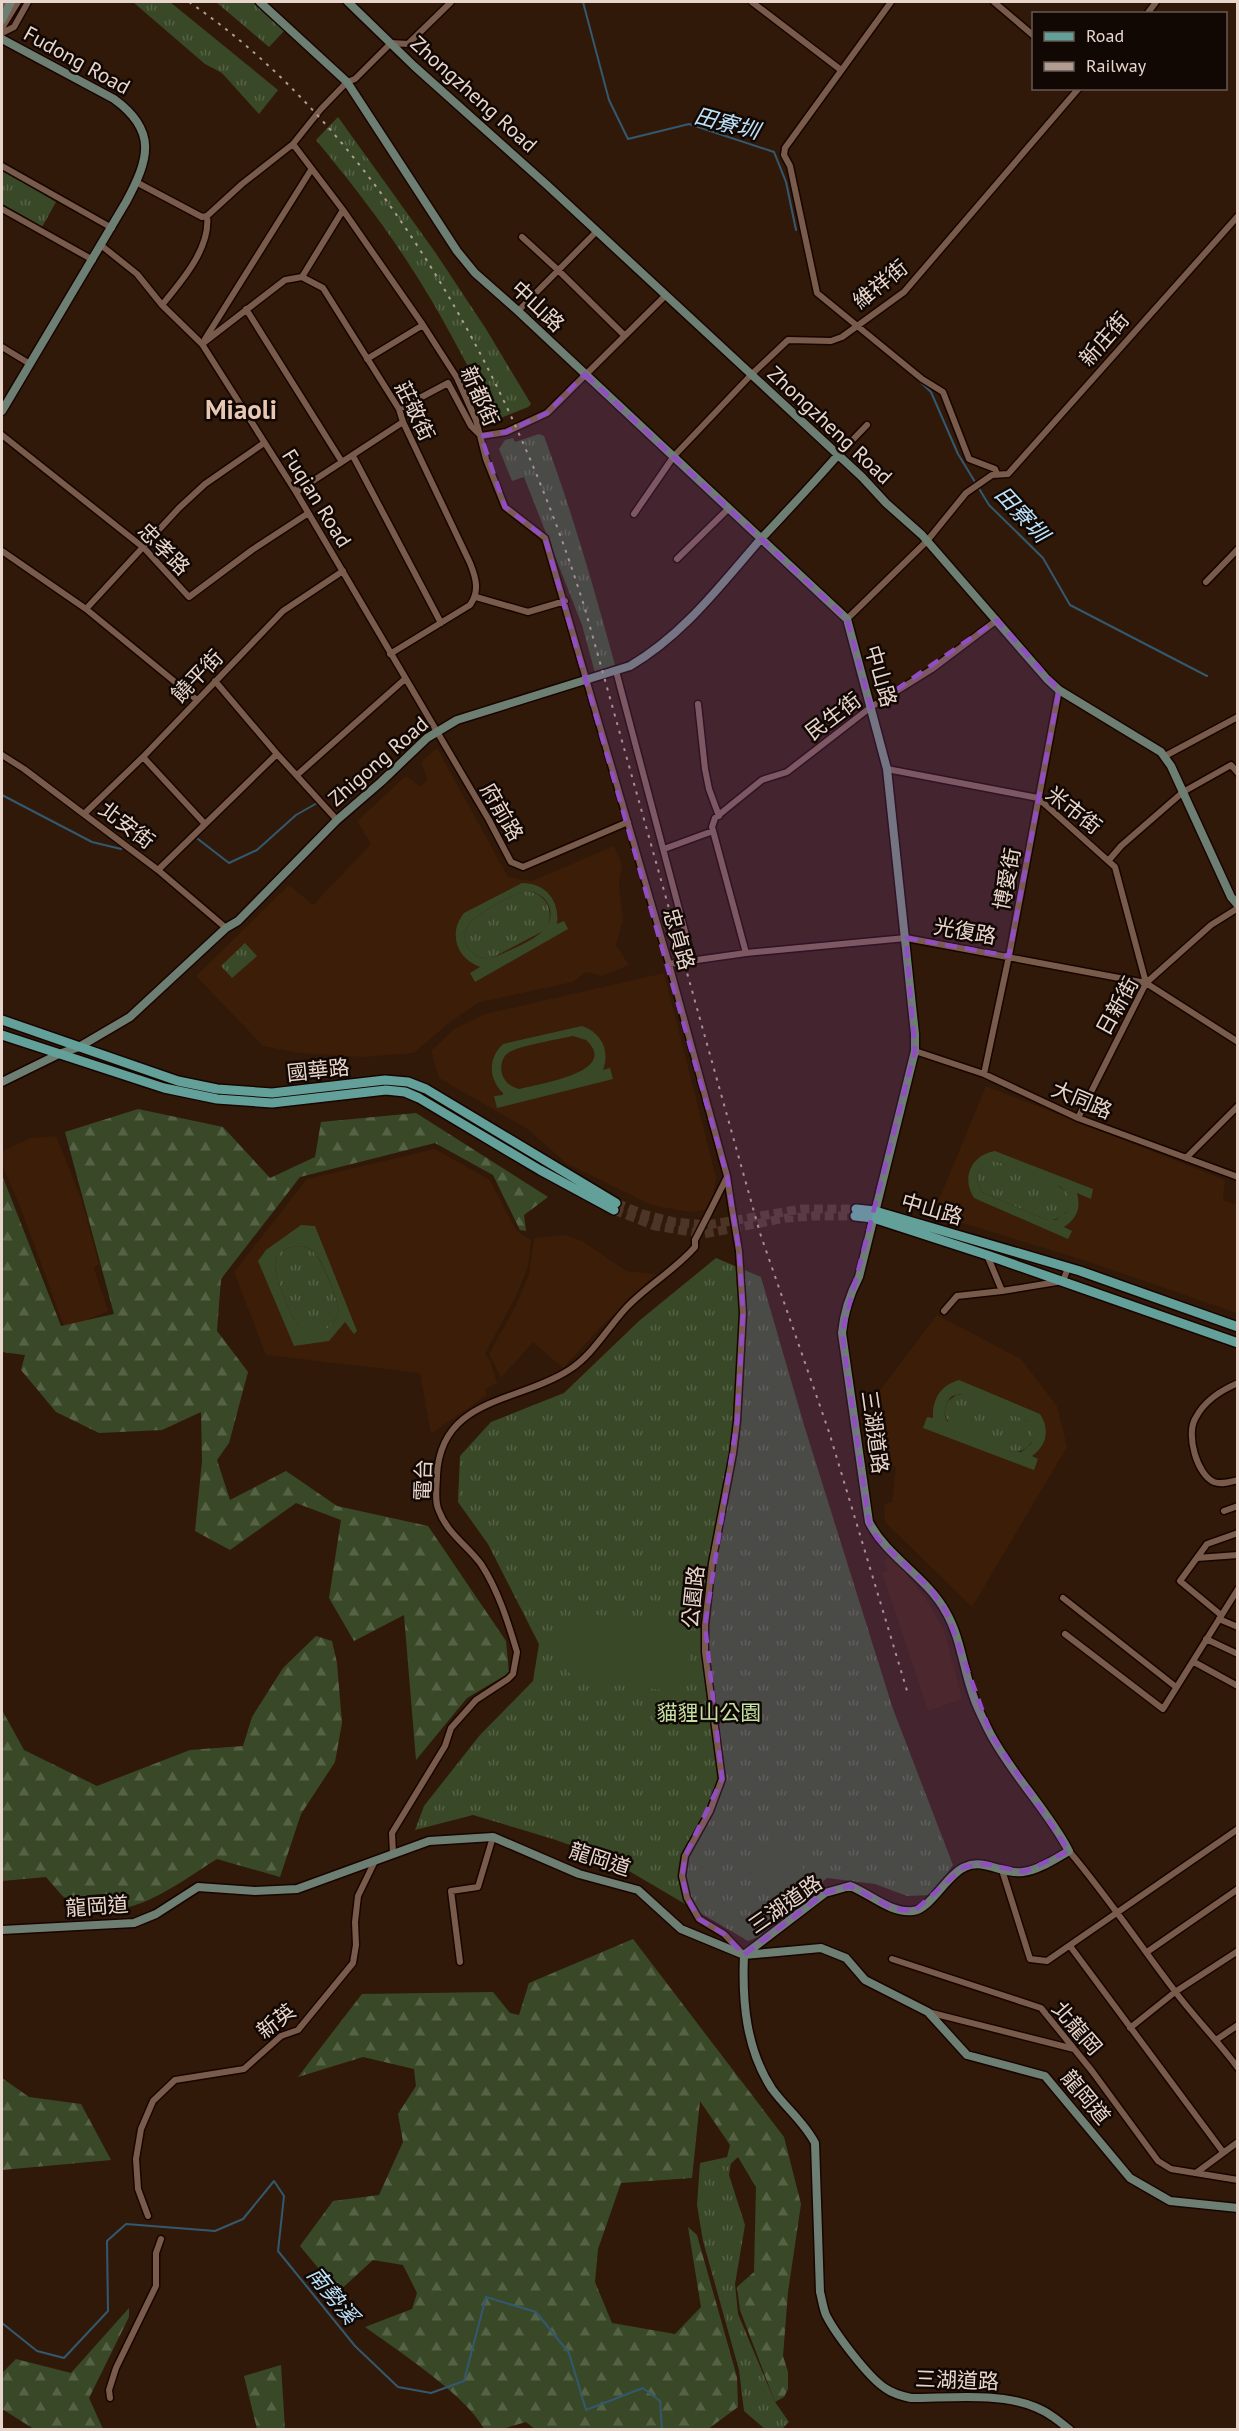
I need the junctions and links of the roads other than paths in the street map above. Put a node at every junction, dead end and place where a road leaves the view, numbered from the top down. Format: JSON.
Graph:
{"nodes":[{"id":1,"x":5,"y":2,"type":"edge"},
{"id":2,"x":11,"y":2,"type":"edge"},
{"id":3,"x":18,"y":2,"type":"edge"},
{"id":4,"x":28,"y":2,"type":"edge"},
{"id":5,"x":260,"y":2,"type":"edge"},
{"id":6,"x":348,"y":2,"type":"edge"},
{"id":7,"x":451,"y":2,"type":"edge"},
{"id":8,"x":752,"y":2,"type":"edge"},
{"id":9,"x":891,"y":2,"type":"edge"},
{"id":10,"x":994,"y":2,"type":"edge"},
{"id":11,"x":2,"y":10,"type":"edge"},
{"id":12,"x":2,"y":20,"type":"edge"},
{"id":13,"x":2,"y":28,"type":"edge"},
{"id":14,"x":2,"y":33,"type":"edge"},
{"id":15,"x":1032,"y":34,"type":"edge"},
{"id":16,"x":2,"y":39,"type":"edge"},
{"id":17,"x":391,"y":43,"type":"junction"},
{"id":18,"x":841,"y":70,"type":"junction"},
{"id":19,"x":346,"y":82,"type":"junction"},
{"id":20,"x":1077,"y":90,"type":"edge"},
{"id":21,"x":293,"y":144,"type":"junction"},
{"id":22,"x":2,"y":166,"type":"edge"},
{"id":23,"x":311,"y":170,"type":"junction"},
{"id":24,"x":136,"y":182,"type":"junction"},
{"id":25,"x":2,"y":209,"type":"edge"},
{"id":26,"x":343,"y":210,"type":"junction"},
{"id":27,"x":207,"y":216,"type":"junction"},
{"id":28,"x":1238,"y":216,"type":"edge"},
{"id":29,"x":112,"y":228,"type":"junction"},
{"id":30,"x":597,"y":231,"type":"junction"},
{"id":31,"x":522,"y":237,"type":"dead end"},
{"id":32,"x":102,"y":246,"type":"junction"},
{"id":33,"x":93,"y":260,"type":"junction"},
{"id":34,"x":558,"y":270,"type":"junction"},
{"id":35,"x":302,"y":277,"type":"junction"},
{"id":36,"x":666,"y":295,"type":"junction"},
{"id":37,"x":162,"y":305,"type":"junction"},
{"id":38,"x":246,"y":309,"type":"junction"},
{"id":39,"x":518,"y":310,"type":"junction"},
{"id":40,"x":857,"y":324,"type":"junction"},
{"id":41,"x":423,"y":325,"type":"junction"},
{"id":42,"x":625,"y":336,"type":"junction"},
{"id":43,"x":202,"y":344,"type":"junction"},
{"id":44,"x":2,"y":347,"type":"edge"},
{"id":45,"x":368,"y":359,"type":"junction"},
{"id":46,"x":30,"y":364,"type":"junction"},
{"id":47,"x":585,"y":374,"type":"junction"},
{"id":48,"x":751,"y":375,"type":"junction"},
{"id":49,"x":399,"y":409,"type":"junction"},
{"id":50,"x":2,"y":411,"type":"edge"},
{"id":51,"x":403,"y":423,"type":"junction"},
{"id":52,"x":867,"y":425,"type":"dead end"},
{"id":53,"x":2,"y":435,"type":"edge"},
{"id":54,"x":481,"y":436,"type":"junction"},
{"id":55,"x":264,"y":443,"type":"junction"},
{"id":56,"x":353,"y":456,"type":"junction"},
{"id":57,"x":674,"y":456,"type":"junction"},
{"id":58,"x":837,"y":456,"type":"junction"},
{"id":59,"x":342,"y":462,"type":"junction"},
{"id":60,"x":995,"y":474,"type":"junction"},
{"id":61,"x":296,"y":492,"type":"junction"},
{"id":62,"x":729,"y":508,"type":"junction"},
{"id":63,"x":307,"y":514,"type":"junction"},
{"id":64,"x":634,"y":514,"type":"dead end"},
{"id":65,"x":761,"y":539,"type":"junction"},
{"id":66,"x":927,"y":541,"type":"junction"},
{"id":67,"x":144,"y":548,"type":"junction"},
{"id":68,"x":1238,"y":549,"type":"edge"},
{"id":69,"x":2,"y":551,"type":"edge"},
{"id":70,"x":677,"y":559,"type":"dead end"},
{"id":71,"x":343,"y":571,"type":"junction"},
{"id":72,"x":1206,"y":582,"type":"dead end"},
{"id":73,"x":476,"y":597,"type":"junction"},
{"id":74,"x":565,"y":601,"type":"junction"},
{"id":75,"x":86,"y":609,"type":"junction"},
{"id":76,"x":847,"y":620,"type":"junction"},
{"id":77,"x":997,"y":620,"type":"junction"},
{"id":78,"x":441,"y":623,"type":"junction"},
{"id":79,"x":390,"y":654,"type":"junction"},
{"id":80,"x":616,"y":671,"type":"junction"},
{"id":81,"x":405,"y":679,"type":"junction"},
{"id":82,"x":587,"y":680,"type":"junction"},
{"id":83,"x":215,"y":681,"type":"junction"},
{"id":84,"x":1059,"y":690,"type":"junction"},
{"id":85,"x":197,"y":700,"type":"junction"},
{"id":86,"x":698,"y":704,"type":"dead end"},
{"id":87,"x":872,"y":707,"type":"junction"},
{"id":88,"x":1238,"y":717,"type":"edge"},
{"id":89,"x":435,"y":732,"type":"junction"},
{"id":90,"x":277,"y":754,"type":"junction"},
{"id":91,"x":2,"y":755,"type":"edge"},
{"id":92,"x":1165,"y":756,"type":"junction"},
{"id":93,"x":143,"y":757,"type":"junction"},
{"id":94,"x":887,"y":769,"type":"junction"},
{"id":95,"x":1238,"y":773,"type":"edge"},
{"id":96,"x":297,"y":775,"type":"junction"},
{"id":97,"x":1183,"y":792,"type":"junction"},
{"id":98,"x":1038,"y":798,"type":"junction"},
{"id":99,"x":84,"y":814,"type":"junction"},
{"id":100,"x":719,"y":816,"type":"junction"},
{"id":101,"x":337,"y":820,"type":"junction"},
{"id":102,"x":628,"y":822,"type":"junction"},
{"id":103,"x":205,"y":824,"type":"junction"},
{"id":104,"x":714,"y":831,"type":"junction"},
{"id":105,"x":664,"y":849,"type":"junction"},
{"id":106,"x":1109,"y":860,"type":"junction"},
{"id":107,"x":158,"y":870,"type":"junction"},
{"id":108,"x":1238,"y":907,"type":"edge"},
{"id":109,"x":226,"y":928,"type":"junction"},
{"id":110,"x":906,"y":938,"type":"junction"},
{"id":111,"x":746,"y":953,"type":"junction"},
{"id":112,"x":1009,"y":956,"type":"junction"},
{"id":113,"x":693,"y":962,"type":"junction"},
{"id":114,"x":669,"y":964,"type":"junction"},
{"id":115,"x":1146,"y":983,"type":"junction"},
{"id":116,"x":2,"y":1020,"type":"edge"},
{"id":117,"x":2,"y":1035,"type":"edge"},
{"id":118,"x":1238,"y":1042,"type":"edge"},
{"id":119,"x":79,"y":1047,"type":"junction"},
{"id":120,"x":915,"y":1051,"type":"junction"},
{"id":121,"x":59,"y":1054,"type":"junction"},
{"id":122,"x":984,"y":1074,"type":"junction"},
{"id":123,"x":2,"y":1082,"type":"edge"},
{"id":124,"x":272,"y":1098,"type":"junction"},
{"id":125,"x":1238,"y":1107,"type":"edge"},
{"id":126,"x":1078,"y":1118,"type":"junction"},
{"id":127,"x":1186,"y":1158,"type":"junction"},
{"id":128,"x":727,"y":1176,"type":"junction"},
{"id":129,"x":1238,"y":1177,"type":"edge"},
{"id":130,"x":615,"y":1207,"type":"tunnel mouth"},
{"id":131,"x":732,"y":1209,"type":"joint"},
{"id":132,"x":855,"y":1212,"type":"tunnel mouth"},
{"id":133,"x":874,"y":1215,"type":"junction"},
{"id":134,"x":987,"y":1255,"type":"junction"},
{"id":135,"x":1068,"y":1268,"type":"junction"},
{"id":136,"x":1063,"y":1281,"type":"junction"},
{"id":137,"x":1002,"y":1291,"type":"junction"},
{"id":138,"x":944,"y":1311,"type":"dead end"},
{"id":139,"x":1238,"y":1327,"type":"edge"},
{"id":140,"x":1238,"y":1343,"type":"edge"},
{"id":141,"x":1238,"y":1383,"type":"edge"},
{"id":142,"x":1238,"y":1480,"type":"edge"},
{"id":143,"x":1238,"y":1506,"type":"edge"},
{"id":144,"x":1224,"y":1511,"type":"dead end"},
{"id":145,"x":1238,"y":1533,"type":"edge"},
{"id":146,"x":1238,"y":1555,"type":"edge"},
{"id":147,"x":1197,"y":1558,"type":"junction"},
{"id":148,"x":1238,"y":1589,"type":"edge"},
{"id":149,"x":1063,"y":1598,"type":"dead end"},
{"id":150,"x":1234,"y":1599,"type":"edge"},
{"id":151,"x":1220,"y":1617,"type":"junction"},
{"id":152,"x":1238,"y":1627,"type":"edge"},
{"id":153,"x":1065,"y":1634,"type":"dead end"},
{"id":154,"x":1206,"y":1639,"type":"junction"},
{"id":155,"x":1238,"y":1654,"type":"edge"},
{"id":156,"x":1194,"y":1662,"type":"junction"},
{"id":157,"x":1238,"y":1686,"type":"edge"},
{"id":158,"x":1176,"y":1687,"type":"junction"},
{"id":159,"x":1238,"y":1829,"type":"edge"},
{"id":160,"x":494,"y":1837,"type":"junction"},
{"id":161,"x":1069,"y":1851,"type":"junction"},
{"id":162,"x":393,"y":1854,"type":"junction"},
{"id":163,"x":375,"y":1861,"type":"junction"},
{"id":164,"x":1002,"y":1870,"type":"junction"},
{"id":165,"x":1238,"y":1889,"type":"edge"},
{"id":166,"x":1118,"y":1912,"type":"junction"},
{"id":167,"x":2,"y":1930,"type":"edge"},
{"id":168,"x":1070,"y":1946,"type":"junction"},
{"id":169,"x":1238,"y":1951,"type":"edge"},
{"id":170,"x":1147,"y":1952,"type":"junction"},
{"id":171,"x":744,"y":1955,"type":"junction"},
{"id":172,"x":892,"y":1959,"type":"dead end"},
{"id":173,"x":460,"y":1962,"type":"dead end"},
{"id":174,"x":1175,"y":1992,"type":"junction"},
{"id":175,"x":928,"y":2012,"type":"junction"},
{"id":176,"x":1238,"y":2025,"type":"edge"},
{"id":177,"x":1130,"y":2028,"type":"junction"},
{"id":178,"x":1216,"y":2040,"type":"junction"},
{"id":179,"x":1074,"y":2049,"type":"junction"},
{"id":180,"x":1238,"y":2068,"type":"edge"},
{"id":181,"x":1238,"y":2142,"type":"edge"},
{"id":182,"x":1223,"y":2152,"type":"junction"},
{"id":183,"x":1196,"y":2173,"type":"junction"},
{"id":184,"x":1238,"y":2180,"type":"edge"},
{"id":185,"x":1238,"y":2208,"type":"edge"},
{"id":186,"x":148,"y":2216,"type":"dead end"},
{"id":187,"x":161,"y":2239,"type":"dead end"},
{"id":188,"x":110,"y":2398,"type":"dead end"},
{"id":189,"x":1070,"y":2430,"type":"edge"}],
"edges":[{"from":1,"to":11,"type":"street"},
{"from":2,"to":12,"type":"street"},
{"from":3,"to":13,"type":"street"},
{"from":4,"to":14,"type":"street"},
{"from":5,"to":19,"type":"street","name":"中山路"},
{"from":6,"to":17,"type":"street","name":"Zhongzheng Road"},
{"from":7,"to":17,"type":"street"},
{"from":8,"to":18,"type":"street"},
{"from":9,"to":18,"type":"street"},
{"from":10,"to":15,"type":"street"},
{"from":16,"to":24,"type":"street","name":"Fudong Road"},
{"from":17,"to":19,"type":"street"},
{"from":17,"to":30,"type":"street","name":"Zhongzheng Road"},
{"from":18,"to":40,"type":"street"},
{"from":19,"to":21,"type":"street"},
{"from":19,"to":39,"type":"street","name":"中山路"},
{"from":20,"to":40,"type":"street","name":"維祥街"},
{"from":21,"to":23,"type":"street","name":"新都街"},
{"from":21,"to":27,"type":"street"},
{"from":22,"to":29,"type":"street"},
{"from":23,"to":26,"type":"street","name":"新都街"},
{"from":23,"to":43,"type":"street"},
{"from":24,"to":27,"type":"street"},
{"from":24,"to":29,"type":"street","name":"Fudong Road"},
{"from":25,"to":33,"type":"street"},
{"from":26,"to":35,"type":"street"},
{"from":26,"to":41,"type":"street","name":"新都街"},
{"from":27,"to":37,"type":"street"},
{"from":28,"to":60,"type":"street","name":"新庄街"},
{"from":29,"to":32,"type":"street","name":"Fudong Road"},
{"from":30,"to":34,"type":"street"},
{"from":30,"to":36,"type":"street","name":"Zhongzheng Road"},
{"from":31,"to":34,"type":"street"},
{"from":32,"to":33,"type":"street","name":"Fudong Road"},
{"from":32,"to":37,"type":"street","name":"Fuqian Road"},
{"from":33,"to":46,"type":"street","name":"Fudong Road"},
{"from":34,"to":39,"type":"street"},
{"from":34,"to":42,"type":"street"},
{"from":35,"to":38,"type":"street"},
{"from":35,"to":45,"type":"street","name":"莊敬街"},
{"from":36,"to":42,"type":"street"},
{"from":36,"to":48,"type":"street","name":"Zhongzheng Road"},
{"from":37,"to":43,"type":"street","name":"Fuqian Road"},
{"from":38,"to":43,"type":"street"},
{"from":38,"to":59,"type":"street"},
{"from":39,"to":47,"type":"street","name":"中山路"},
{"from":40,"to":48,"type":"street","name":"維祥街"},
{"from":40,"to":60,"type":"street"},
{"from":41,"to":45,"type":"street"},
{"from":41,"to":54,"type":"street","name":"新都街"},
{"from":42,"to":47,"type":"street"},
{"from":43,"to":55,"type":"street","name":"Fuqian Road"},
{"from":44,"to":46,"type":"street"},
{"from":45,"to":49,"type":"street","name":"莊敬街"},
{"from":46,"to":50,"type":"street","name":"Fudong Road"},
{"from":47,"to":54,"type":"street"},
{"from":47,"to":57,"type":"street","name":"中山路"},
{"from":48,"to":57,"type":"street","name":"維祥街"},
{"from":48,"to":58,"type":"street","name":"Zhongzheng Road"},
{"from":49,"to":51,"type":"street","name":"莊敬街"},
{"from":49,"to":54,"type":"street"},
{"from":51,"to":56,"type":"street"},
{"from":51,"to":73,"type":"street","name":"莊敬街"},
{"from":52,"to":58,"type":"street","name":"Zhigong Road"},
{"from":53,"to":67,"type":"street","name":"忠孝路"},
{"from":54,"to":74,"type":"street","name":"新都街"},
{"from":55,"to":61,"type":"street","name":"Fuqian Road"},
{"from":55,"to":67,"type":"street"},
{"from":56,"to":59,"type":"street"},
{"from":56,"to":78,"type":"street"},
{"from":57,"to":62,"type":"street","name":"中山路"},
{"from":57,"to":64,"type":"street","name":"維祥街"},
{"from":58,"to":65,"type":"street","name":"Zhigong Road"},
{"from":58,"to":66,"type":"street","name":"Zhongzheng Road"},
{"from":59,"to":61,"type":"street"},
{"from":60,"to":66,"type":"street","name":"新庄街"},
{"from":61,"to":63,"type":"street","name":"Fuqian Road"},
{"from":62,"to":65,"type":"street","name":"中山路"},
{"from":62,"to":70,"type":"street"},
{"from":63,"to":67,"type":"street","name":"忠孝路"},
{"from":63,"to":71,"type":"street","name":"Fuqian Road"},
{"from":65,"to":76,"type":"street","name":"中山路"},
{"from":65,"to":80,"type":"street","name":"Zhigong Road"},
{"from":66,"to":76,"type":"street","name":"新庄街"},
{"from":66,"to":77,"type":"street","name":"Zhongzheng Road"},
{"from":67,"to":75,"type":"street"},
{"from":68,"to":72,"type":"street"},
{"from":69,"to":75,"type":"street"},
{"from":71,"to":79,"type":"street","name":"Fuqian Road"},
{"from":71,"to":83,"type":"street","name":"饒平街"},
{"from":73,"to":74,"type":"street"},
{"from":73,"to":78,"type":"street"},
{"from":74,"to":82,"type":"street","name":"新都街"},
{"from":75,"to":85,"type":"street"},
{"from":76,"to":87,"type":"street","name":"中山路"},
{"from":77,"to":84,"type":"street","name":"Zhongzheng Road"},
{"from":77,"to":87,"type":"street","name":"民生街"},
{"from":78,"to":79,"type":"street"},
{"from":79,"to":81,"type":"street","name":"Fuqian Road"},
{"from":80,"to":82,"type":"street","name":"Zhigong Road"},
{"from":80,"to":105,"type":"street"},
{"from":81,"to":89,"type":"street","name":"Fuqian Road"},
{"from":81,"to":96,"type":"street"},
{"from":82,"to":89,"type":"street","name":"Zhigong Road"},
{"from":82,"to":102,"type":"street","name":"忠貞路"},
{"from":83,"to":85,"type":"street","name":"饒平街"},
{"from":83,"to":90,"type":"street"},
{"from":84,"to":92,"type":"street","name":"Zhongzheng Road"},
{"from":84,"to":98,"type":"street","name":"博愛街"},
{"from":85,"to":93,"type":"street","name":"饒平街"},
{"from":86,"to":100,"type":"street"},
{"from":87,"to":94,"type":"street","name":"中山路"},
{"from":87,"to":100,"type":"street","name":"民生街"},
{"from":88,"to":92,"type":"street"},
{"from":89,"to":101,"type":"street","name":"Zhigong Road"},
{"from":89,"to":102,"type":"street","name":"府前路"},
{"from":90,"to":96,"type":"street"},
{"from":90,"to":103,"type":"street"},
{"from":91,"to":99,"type":"street","name":"北安街"},
{"from":92,"to":97,"type":"street","name":"Zhongzheng Road"},
{"from":93,"to":99,"type":"street","name":"饒平街"},
{"from":93,"to":103,"type":"street"},
{"from":94,"to":98,"type":"street","name":"米市街"},
{"from":94,"to":110,"type":"street","name":"中山路"},
{"from":95,"to":97,"type":"street"},
{"from":96,"to":101,"type":"street"},
{"from":97,"to":106,"type":"street"},
{"from":97,"to":108,"type":"street","name":"Zhongzheng Road"},
{"from":98,"to":106,"type":"street","name":"米市街"},
{"from":98,"to":112,"type":"street","name":"博愛街"},
{"from":99,"to":107,"type":"street","name":"北安街"},
{"from":100,"to":104,"type":"street"},
{"from":101,"to":109,"type":"street","name":"Zhigong Road"},
{"from":102,"to":114,"type":"street","name":"忠貞路"},
{"from":103,"to":107,"type":"street"},
{"from":104,"to":105,"type":"street"},
{"from":104,"to":111,"type":"street"},
{"from":105,"to":113,"type":"street"},
{"from":106,"to":115,"type":"street","name":"米市街"},
{"from":107,"to":109,"type":"street","name":"北安街"},
{"from":108,"to":115,"type":"street","name":"日新街"},
{"from":109,"to":119,"type":"street","name":"Zhigong Road"},
{"from":110,"to":111,"type":"street","name":"光復路"},
{"from":110,"to":112,"type":"street","name":"光復路"},
{"from":110,"to":120,"type":"street","name":"中山路"},
{"from":111,"to":113,"type":"street","name":"光復路"},
{"from":112,"to":115,"type":"street","name":"光復路"},
{"from":112,"to":122,"type":"street","name":"博愛街"},
{"from":113,"to":114,"type":"street","name":"光復路"},
{"from":114,"to":128,"type":"street","name":"忠貞路"},
{"from":115,"to":118,"type":"street","name":"光復路"},
{"from":115,"to":126,"type":"street","name":"日新街"},
{"from":116,"to":119,"type":"main road","name":"國華路"},
{"from":117,"to":121,"type":"main road","name":"國華路"},
{"from":119,"to":121,"type":"street","name":"Zhigong Road"},
{"from":119,"to":124,"type":"main road","name":"國華路"},
{"from":120,"to":122,"type":"street","name":"大同路"},
{"from":120,"to":133,"type":"street","name":"中山路"},
{"from":121,"to":123,"type":"street","name":"Zhigong Road"},
{"from":121,"to":124,"type":"main road","name":"國華路"},
{"from":122,"to":126,"type":"street","name":"大同路"},
{"from":124,"to":130,"type":"main road","name":"國華路"},
{"from":125,"to":127,"type":"street"},
{"from":126,"to":127,"type":"street","name":"大同路"},
{"from":127,"to":129,"type":"street","name":"大同路"},
{"from":128,"to":131,"type":"street","name":"忠貞路"},
{"from":128,"to":162,"type":"street","name":"電台","bridge":true},
{"from":131,"to":171,"type":"street","name":"公園路","bridge":true},
{"from":132,"to":133,"type":"main road"},
{"from":133,"to":134,"type":"main road","name":"中山路"},
{"from":133,"to":135,"type":"main road","name":"中山路"},
{"from":133,"to":161,"type":"street","name":"三湖道路"},
{"from":134,"to":136,"type":"main road","name":"中山路"},
{"from":134,"to":137,"type":"street"},
{"from":135,"to":136,"type":"street"},
{"from":135,"to":139,"type":"main road","name":"中山路"},
{"from":136,"to":137,"type":"street"},
{"from":136,"to":140,"type":"main road","name":"中山路"},
{"from":137,"to":138,"type":"street"},
{"from":141,"to":142,"type":"street"},
{"from":143,"to":144,"type":"street"},
{"from":145,"to":147,"type":"street"},
{"from":146,"to":147,"type":"street"},
{"from":147,"to":151,"type":"street"},
{"from":148,"to":150,"type":"street"},
{"from":149,"to":158,"type":"street"},
{"from":150,"to":151,"type":"street"},
{"from":151,"to":152,"type":"street"},
{"from":151,"to":154,"type":"street"},
{"from":153,"to":158,"type":"street"},
{"from":154,"to":155,"type":"street"},
{"from":154,"to":156,"type":"street"},
{"from":156,"to":157,"type":"street"},
{"from":156,"to":158,"type":"street"},
{"from":159,"to":166,"type":"street"},
{"from":160,"to":162,"type":"street","name":"龍岡道"},
{"from":160,"to":171,"type":"street","name":"龍岡道"},
{"from":160,"to":173,"type":"street"},
{"from":161,"to":164,"type":"street","name":"三湖道路"},
{"from":161,"to":166,"type":"street"},
{"from":162,"to":163,"type":"street","name":"龍岡道"},
{"from":163,"to":167,"type":"street","name":"龍岡道"},
{"from":163,"to":186,"type":"street","name":"新英"},
{"from":164,"to":168,"type":"street"},
{"from":164,"to":171,"type":"street","name":"三湖道路"},
{"from":165,"to":170,"type":"street"},
{"from":166,"to":168,"type":"street"},
{"from":166,"to":170,"type":"street"},
{"from":168,"to":177,"type":"street"},
{"from":169,"to":174,"type":"street","name":"北龍岡"},
{"from":170,"to":174,"type":"street"},
{"from":171,"to":175,"type":"street","name":"龍岡道"},
{"from":171,"to":189,"type":"street","name":"三湖道路"},
{"from":172,"to":179,"type":"street","name":"北龍岡"},
{"from":174,"to":177,"type":"street","name":"北龍岡"},
{"from":174,"to":178,"type":"street"},
{"from":175,"to":179,"type":"street"},
{"from":175,"to":185,"type":"street","name":"龍岡道"},
{"from":176,"to":178,"type":"street"},
{"from":177,"to":182,"type":"street"},
{"from":178,"to":180,"type":"street"},
{"from":179,"to":183,"type":"street","name":"北龍岡"},
{"from":181,"to":182,"type":"street"},
{"from":182,"to":183,"type":"street"},
{"from":183,"to":184,"type":"street","name":"北龍岡"},
{"from":187,"to":188,"type":"street"}]}
